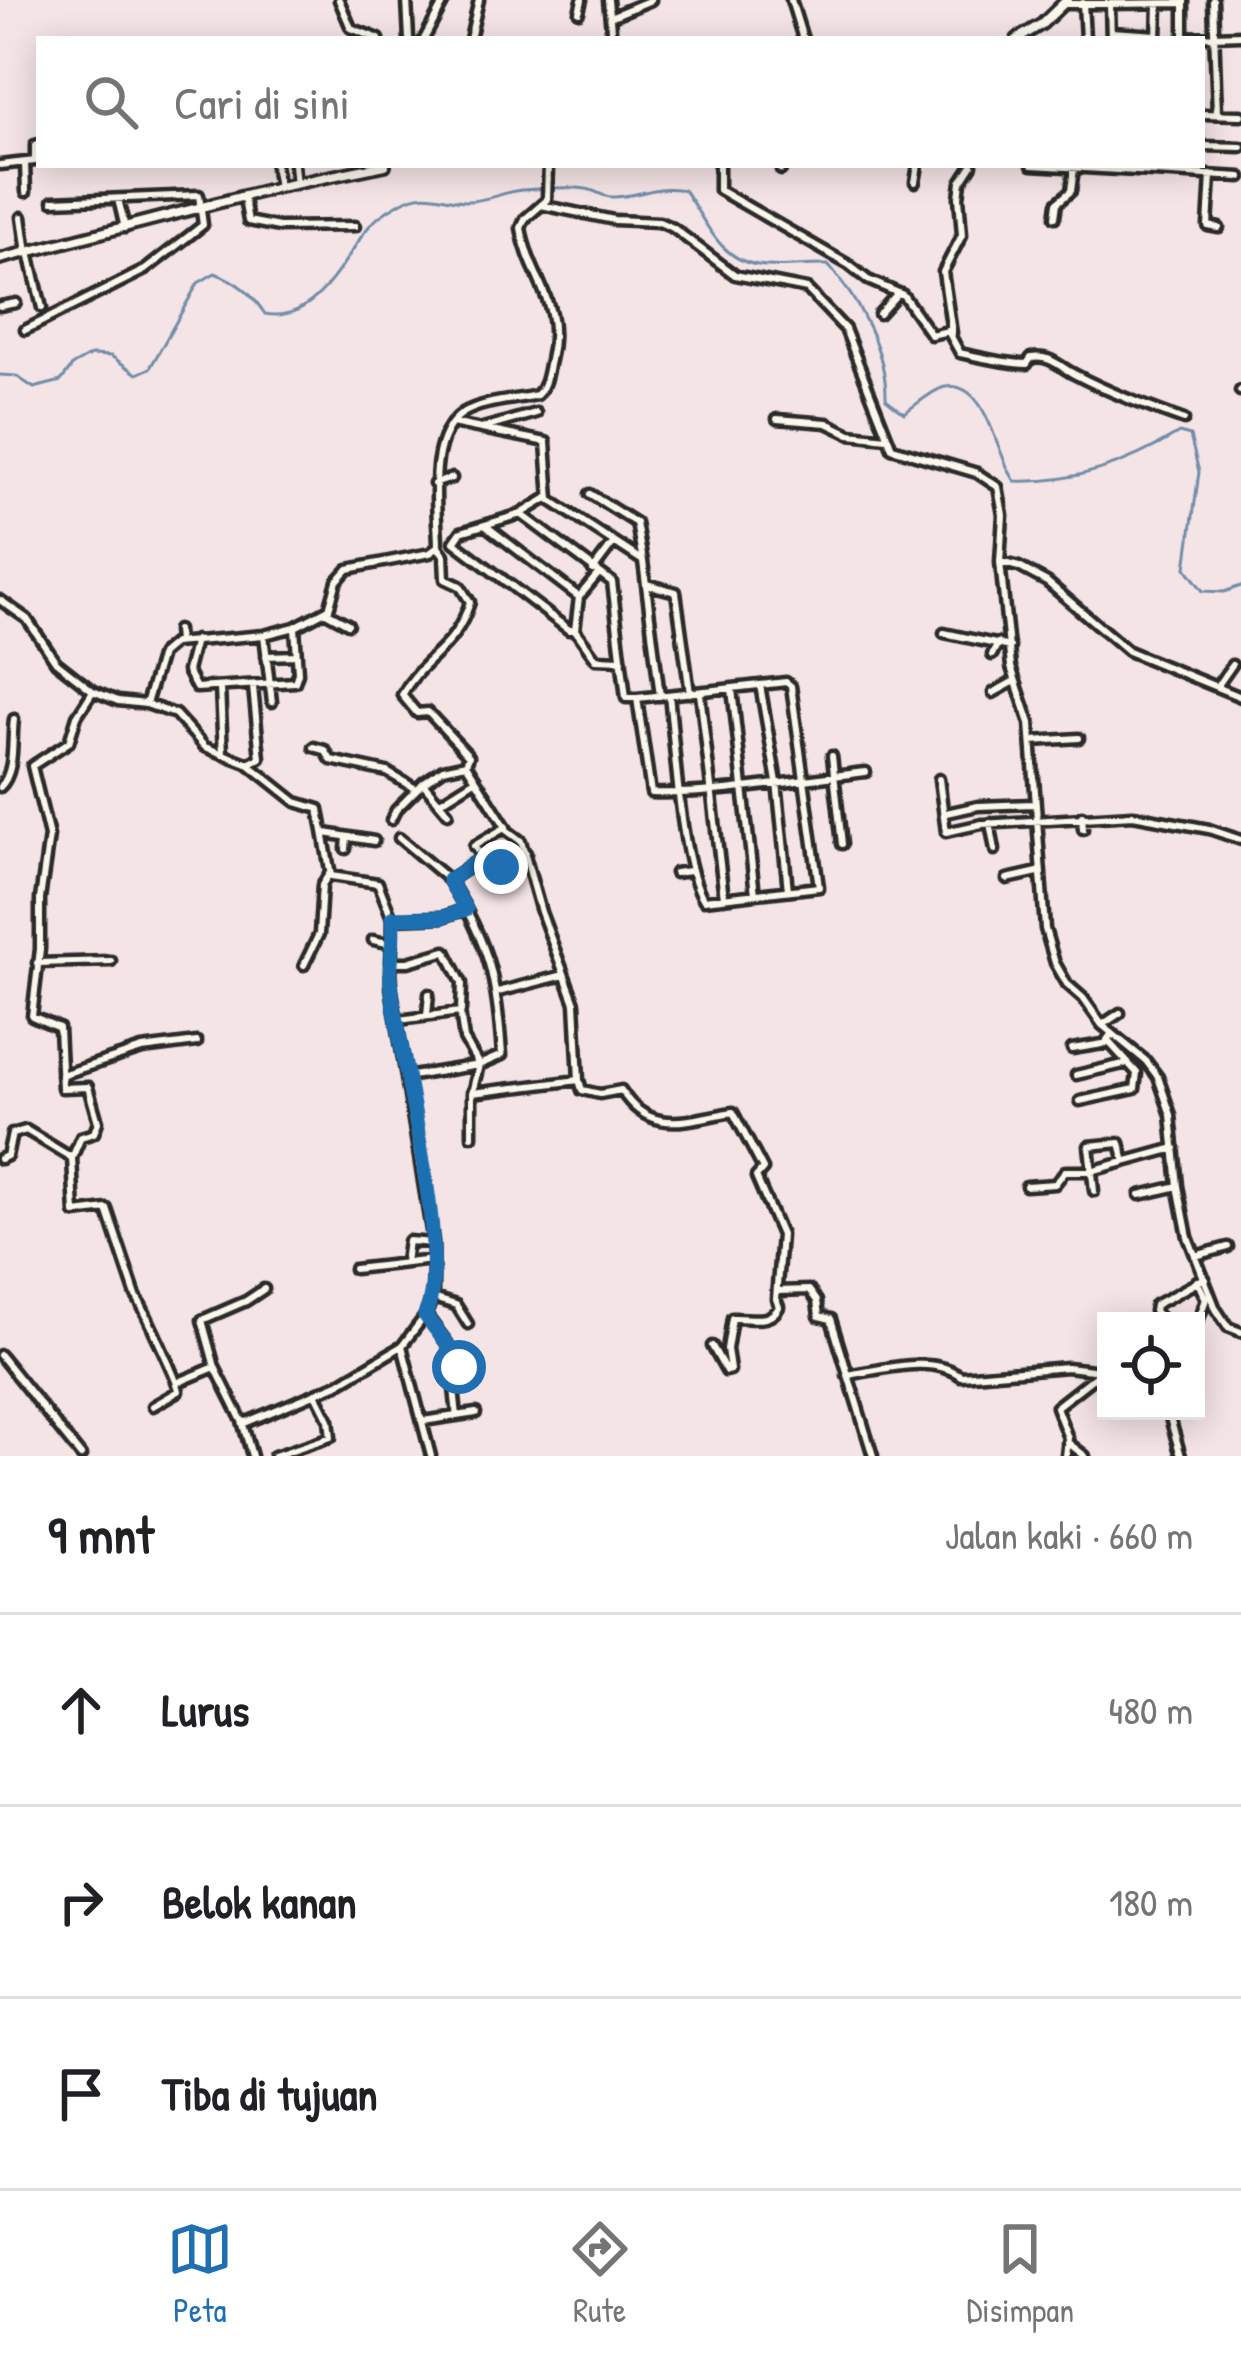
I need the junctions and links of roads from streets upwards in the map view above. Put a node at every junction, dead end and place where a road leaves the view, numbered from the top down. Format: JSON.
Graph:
{"nodes":[{"id":1,"x":338,"y":0,"type":"edge"},
{"id":2,"x":407,"y":0,"type":"edge"},
{"id":3,"x":445,"y":0,"type":"edge"},
{"id":4,"x":479,"y":0,"type":"edge"},
{"id":5,"x":582,"y":0,"type":"edge"},
{"id":6,"x":608,"y":0,"type":"edge"},
{"id":7,"x":651,"y":0,"type":"edge"},
{"id":8,"x":791,"y":0,"type":"edge"},
{"id":9,"x":1213,"y":0,"type":"edge"},
{"id":10,"x":1065,"y":2,"type":"edge"},
{"id":11,"x":1110,"y":2,"type":"edge"},
{"id":12,"x":1184,"y":2,"type":"edge"},
{"id":13,"x":1083,"y":3,"type":"junction"},
{"id":14,"x":1158,"y":4,"type":"junction"},
{"id":15,"x":579,"y":12,"type":"dead end"},
{"id":16,"x":610,"y":17,"type":"junction"},
{"id":17,"x":1241,"y":35,"type":"edge"},
{"id":18,"x":374,"y":36,"type":"edge"},
{"id":19,"x":409,"y":36,"type":"edge"},
{"id":20,"x":426,"y":36,"type":"edge"},
{"id":21,"x":471,"y":36,"type":"edge"},
{"id":22,"x":612,"y":36,"type":"edge"},
{"id":23,"x":802,"y":36,"type":"edge"},
{"id":24,"x":1022,"y":36,"type":"edge"},
{"id":25,"x":1085,"y":36,"type":"edge"},
{"id":26,"x":1111,"y":36,"type":"edge"},
{"id":27,"x":1157,"y":36,"type":"edge"},
{"id":28,"x":1184,"y":36,"type":"edge"},
{"id":29,"x":1205,"y":38,"type":"edge"},
{"id":30,"x":1214,"y":38,"type":"junction"},
{"id":31,"x":1205,"y":114,"type":"edge"},
{"id":32,"x":1217,"y":114,"type":"junction"},
{"id":33,"x":1241,"y":115,"type":"edge"},
{"id":34,"x":36,"y":145,"type":"edge"},
{"id":35,"x":1205,"y":146,"type":"edge"},
{"id":36,"x":1241,"y":147,"type":"edge"},
{"id":37,"x":25,"y":164,"type":"junction"},
{"id":38,"x":0,"y":165,"type":"edge"},
{"id":39,"x":275,"y":168,"type":"edge"},
{"id":40,"x":294,"y":168,"type":"edge"},
{"id":41,"x":371,"y":168,"type":"edge"},
{"id":42,"x":548,"y":168,"type":"edge"},
{"id":43,"x":719,"y":168,"type":"edge"},
{"id":44,"x":917,"y":168,"type":"edge"},
{"id":45,"x":970,"y":168,"type":"edge"},
{"id":46,"x":1074,"y":168,"type":"edge"},
{"id":47,"x":1167,"y":169,"type":"edge"},
{"id":48,"x":1211,"y":175,"type":"junction"},
{"id":49,"x":1241,"y":177,"type":"edge"},
{"id":50,"x":914,"y":182,"type":"dead end"},
{"id":51,"x":296,"y":184,"type":"junction"},
{"id":52,"x":279,"y":188,"type":"junction"},
{"id":53,"x":26,"y":192,"type":"dead end"},
{"id":54,"x":118,"y":199,"type":"junction"},
{"id":55,"x":244,"y":199,"type":"junction"},
{"id":56,"x":53,"y":201,"type":"dead end"},
{"id":57,"x":541,"y":205,"type":"junction"},
{"id":58,"x":203,"y":208,"type":"junction"},
{"id":59,"x":22,"y":217,"type":"dead end"},
{"id":60,"x":1054,"y":217,"type":"dead end"},
{"id":61,"x":355,"y":226,"type":"dead end"},
{"id":62,"x":125,"y":228,"type":"junction"},
{"id":63,"x":1220,"y":229,"type":"dead end"},
{"id":64,"x":28,"y":253,"type":"junction"},
{"id":65,"x":0,"y":259,"type":"edge"},
{"id":66,"x":788,"y":285,"type":"junction"},
{"id":67,"x":898,"y":293,"type":"junction"},
{"id":68,"x":783,"y":295,"type":"dead end"},
{"id":69,"x":16,"y":303,"type":"dead end"},
{"id":70,"x":0,"y":306,"type":"edge"},
{"id":71,"x":42,"y":308,"type":"dead end"},
{"id":72,"x":879,"y":314,"type":"dead end"},
{"id":73,"x":26,"y":330,"type":"dead end"},
{"id":74,"x":952,"y":336,"type":"junction"},
{"id":75,"x":536,"y":413,"type":"dead end"},
{"id":76,"x":777,"y":419,"type":"dead end"},
{"id":77,"x":1184,"y":420,"type":"dead end"},
{"id":78,"x":452,"y":423,"type":"junction"},
{"id":79,"x":479,"y":428,"type":"junction"},
{"id":80,"x":887,"y":438,"type":"junction"},
{"id":81,"x":452,"y":478,"type":"dead end"},
{"id":82,"x":434,"y":484,"type":"junction"},
{"id":83,"x":590,"y":494,"type":"dead end"},
{"id":84,"x":548,"y":497,"type":"junction"},
{"id":85,"x":521,"y":514,"type":"junction"},
{"id":86,"x":486,"y":526,"type":"junction"},
{"id":87,"x":614,"y":542,"type":"junction"},
{"id":88,"x":439,"y":549,"type":"junction"},
{"id":89,"x":643,"y":561,"type":"junction"},
{"id":90,"x":1000,"y":562,"type":"junction"},
{"id":91,"x":596,"y":571,"type":"junction"},
{"id":92,"x":644,"y":583,"type":"junction"},
{"id":93,"x":579,"y":597,"type":"junction"},
{"id":94,"x":0,"y":600,"type":"edge"},
{"id":95,"x":326,"y":612,"type":"junction"},
{"id":96,"x":348,"y":624,"type":"dead end"},
{"id":97,"x":296,"y":627,"type":"junction"},
{"id":98,"x":177,"y":630,"type":"dead end"},
{"id":99,"x":575,"y":630,"type":"junction"},
{"id":100,"x":944,"y":633,"type":"dead end"},
{"id":101,"x":264,"y":635,"type":"junction"},
{"id":102,"x":195,"y":640,"type":"junction"},
{"id":103,"x":178,"y":642,"type":"junction"},
{"id":104,"x":998,"y":643,"type":"junction"},
{"id":105,"x":1010,"y":647,"type":"junction"},
{"id":106,"x":297,"y":655,"type":"junction"},
{"id":107,"x":992,"y":655,"type":"dead end"},
{"id":108,"x":266,"y":656,"type":"junction"},
{"id":109,"x":622,"y":660,"type":"junction"},
{"id":110,"x":1232,"y":665,"type":"dead end"},
{"id":111,"x":1013,"y":682,"type":"junction"},
{"id":112,"x":267,"y":685,"type":"junction"},
{"id":113,"x":760,"y":685,"type":"junction"},
{"id":114,"x":1218,"y":686,"type":"junction"},
{"id":115,"x":253,"y":687,"type":"junction"},
{"id":116,"x":220,"y":688,"type":"junction"},
{"id":117,"x":732,"y":689,"type":"junction"},
{"id":118,"x":93,"y":691,"type":"junction"},
{"id":119,"x":690,"y":693,"type":"junction"},
{"id":120,"x":700,"y":693,"type":"junction"},
{"id":121,"x":993,"y":693,"type":"dead end"},
{"id":122,"x":664,"y":696,"type":"junction"},
{"id":123,"x":637,"y":698,"type":"junction"},
{"id":124,"x":1241,"y":698,"type":"edge"},
{"id":125,"x":272,"y":702,"type":"dead end"},
{"id":126,"x":146,"y":704,"type":"junction"},
{"id":127,"x":14,"y":719,"type":"dead end"},
{"id":128,"x":1078,"y":738,"type":"dead end"},
{"id":129,"x":1031,"y":741,"type":"junction"},
{"id":130,"x":314,"y":747,"type":"dead end"},
{"id":131,"x":223,"y":754,"type":"junction"},
{"id":132,"x":832,"y":756,"type":"dead end"},
{"id":133,"x":247,"y":763,"type":"junction"},
{"id":134,"x":466,"y":764,"type":"junction"},
{"id":135,"x":12,"y":766,"type":"junction"},
{"id":136,"x":32,"y":766,"type":"junction"},
{"id":137,"x":866,"y":772,"type":"dead end"},
{"id":138,"x":836,"y":776,"type":"junction"},
{"id":139,"x":807,"y":778,"type":"junction"},
{"id":140,"x":939,"y":779,"type":"dead end"},
{"id":141,"x":475,"y":780,"type":"junction"},
{"id":142,"x":777,"y":782,"type":"junction"},
{"id":143,"x":745,"y":785,"type":"junction"},
{"id":144,"x":420,"y":786,"type":"junction"},
{"id":145,"x":0,"y":787,"type":"edge"},
{"id":146,"x":710,"y":789,"type":"junction"},
{"id":147,"x":681,"y":792,"type":"junction"},
{"id":148,"x":440,"y":802,"type":"junction"},
{"id":149,"x":1034,"y":804,"type":"junction"},
{"id":150,"x":448,"y":813,"type":"dead end"},
{"id":151,"x":946,"y":813,"type":"dead end"},
{"id":152,"x":1082,"y":816,"type":"junction"},
{"id":153,"x":392,"y":820,"type":"dead end"},
{"id":154,"x":1034,"y":821,"type":"junction"},
{"id":155,"x":990,"y":823,"type":"junction"},
{"id":156,"x":505,"y":829,"type":"junction"},
{"id":157,"x":1083,"y":829,"type":"dead end"},
{"id":158,"x":325,"y":832,"type":"junction"},
{"id":159,"x":347,"y":837,"type":"junction"},
{"id":160,"x":399,"y":838,"type":"dead end"},
{"id":161,"x":1241,"y":840,"type":"edge"},
{"id":162,"x":374,"y":842,"type":"dead end"},
{"id":163,"x":842,"y":844,"type":"dead end"},
{"id":164,"x":346,"y":849,"type":"dead end"},
{"id":165,"x":995,"y":850,"type":"dead end"},
{"id":166,"x":526,"y":854,"type":"junction"},
{"id":167,"x":482,"y":858,"type":"junction"},
{"id":168,"x":690,"y":871,"type":"junction"},
{"id":169,"x":1038,"y":872,"type":"junction"},
{"id":170,"x":675,"y":873,"type":"dead end"},
{"id":171,"x":329,"y":874,"type":"junction"},
{"id":172,"x":1006,"y":879,"type":"dead end"},
{"id":173,"x":449,"y":880,"type":"junction"},
{"id":174,"x":788,"y":891,"type":"junction"},
{"id":175,"x":754,"y":895,"type":"junction"},
{"id":176,"x":724,"y":898,"type":"junction"},
{"id":177,"x":466,"y":909,"type":"junction"},
{"id":178,"x":392,"y":918,"type":"junction"},
{"id":179,"x":373,"y":940,"type":"dead end"},
{"id":180,"x":392,"y":944,"type":"junction"},
{"id":181,"x":111,"y":961,"type":"dead end"},
{"id":182,"x":391,"y":962,"type":"junction"},
{"id":183,"x":37,"y":963,"type":"junction"},
{"id":184,"x":304,"y":965,"type":"dead end"},
{"id":185,"x":564,"y":975,"type":"junction"},
{"id":186,"x":498,"y":992,"type":"junction"},
{"id":187,"x":429,"y":994,"type":"dead end"},
{"id":188,"x":460,"y":1012,"type":"junction"},
{"id":189,"x":1120,"y":1013,"type":"dead end"},
{"id":190,"x":427,"y":1015,"type":"junction"},
{"id":191,"x":399,"y":1020,"type":"junction"},
{"id":192,"x":1102,"y":1024,"type":"junction"},
{"id":193,"x":1112,"y":1033,"type":"junction"},
{"id":194,"x":197,"y":1042,"type":"dead end"},
{"id":195,"x":1109,"y":1043,"type":"junction"},
{"id":196,"x":1072,"y":1048,"type":"dead end"},
{"id":197,"x":1128,"y":1063,"type":"junction"},
{"id":198,"x":478,"y":1065,"type":"junction"},
{"id":199,"x":62,"y":1075,"type":"junction"},
{"id":200,"x":1076,"y":1075,"type":"dead end"},
{"id":201,"x":406,"y":1077,"type":"junction"},
{"id":202,"x":579,"y":1080,"type":"junction"},
{"id":203,"x":472,"y":1093,"type":"junction"},
{"id":204,"x":1080,"y":1101,"type":"dead end"},
{"id":205,"x":472,"y":1136,"type":"dead end"},
{"id":206,"x":1175,"y":1148,"type":"junction"},
{"id":207,"x":72,"y":1158,"type":"junction"},
{"id":208,"x":0,"y":1159,"type":"edge"},
{"id":209,"x":1125,"y":1162,"type":"junction"},
{"id":210,"x":1090,"y":1172,"type":"junction"},
{"id":211,"x":1026,"y":1186,"type":"dead end"},
{"id":212,"x":1178,"y":1186,"type":"junction"},
{"id":213,"x":1094,"y":1191,"type":"dead end"},
{"id":214,"x":1140,"y":1195,"type":"dead end"},
{"id":215,"x":433,"y":1243,"type":"junction"},
{"id":216,"x":1228,"y":1247,"type":"dead end"},
{"id":217,"x":1195,"y":1256,"type":"junction"},
{"id":218,"x":433,"y":1260,"type":"junction"},
{"id":219,"x":405,"y":1262,"type":"junction"},
{"id":220,"x":354,"y":1269,"type":"dead end"},
{"id":221,"x":1201,"y":1279,"type":"junction"},
{"id":222,"x":264,"y":1289,"type":"dead end"},
{"id":223,"x":777,"y":1291,"type":"junction"},
{"id":224,"x":433,"y":1298,"type":"junction"},
{"id":225,"x":1156,"y":1312,"type":"edge"},
{"id":226,"x":1201,"y":1312,"type":"edge"},
{"id":227,"x":425,"y":1315,"type":"junction"},
{"id":228,"x":468,"y":1324,"type":"dead end"},
{"id":229,"x":1241,"y":1332,"type":"edge"},
{"id":230,"x":401,"y":1346,"type":"junction"},
{"id":231,"x":712,"y":1346,"type":"dead end"},
{"id":232,"x":0,"y":1355,"type":"edge"},
{"id":233,"x":214,"y":1367,"type":"junction"},
{"id":234,"x":1097,"y":1369,"type":"edge"},
{"id":235,"x":847,"y":1375,"type":"junction"},
{"id":236,"x":1097,"y":1375,"type":"edge"},
{"id":237,"x":179,"y":1382,"type":"junction"},
{"id":238,"x":316,"y":1394,"type":"junction"},
{"id":239,"x":153,"y":1406,"type":"dead end"},
{"id":240,"x":476,"y":1413,"type":"dead end"},
{"id":241,"x":458,"y":1416,"type":"junction"},
{"id":242,"x":1171,"y":1420,"type":"edge"},
{"id":243,"x":242,"y":1421,"type":"junction"},
{"id":244,"x":423,"y":1421,"type":"junction"},
{"id":245,"x":1067,"y":1442,"type":"junction"},
{"id":246,"x":81,"y":1456,"type":"edge"},
{"id":247,"x":252,"y":1456,"type":"edge"},
{"id":248,"x":276,"y":1456,"type":"edge"},
{"id":249,"x":431,"y":1456,"type":"edge"},
{"id":250,"x":873,"y":1456,"type":"edge"},
{"id":251,"x":1066,"y":1456,"type":"edge"},
{"id":252,"x":1085,"y":1456,"type":"edge"},
{"id":253,"x":1181,"y":1456,"type":"edge"}],
"edges":[{"from":1,"to":18,"type":"street"},
{"from":2,"to":19,"type":"street"},
{"from":3,"to":20,"type":"street"},
{"from":4,"to":21,"type":"street"},
{"from":5,"to":15,"type":"street"},
{"from":6,"to":16,"type":"street"},
{"from":7,"to":16,"type":"street"},
{"from":8,"to":23,"type":"street"},
{"from":9,"to":30,"type":"street"},
{"from":10,"to":13,"type":"street"},
{"from":10,"to":24,"type":"street"},
{"from":11,"to":13,"type":"street"},
{"from":11,"to":14,"type":"street"},
{"from":11,"to":26,"type":"street"},
{"from":12,"to":14,"type":"street"},
{"from":12,"to":28,"type":"street"},
{"from":13,"to":25,"type":"street"},
{"from":14,"to":27,"type":"street"},
{"from":16,"to":22,"type":"street"},
{"from":17,"to":30,"type":"street"},
{"from":29,"to":30,"type":"street"},
{"from":30,"to":32,"type":"street"},
{"from":31,"to":32,"type":"street"},
{"from":32,"to":33,"type":"street"},
{"from":34,"to":37,"type":"street"},
{"from":35,"to":36,"type":"street"},
{"from":37,"to":38,"type":"street"},
{"from":37,"to":53,"type":"street"},
{"from":39,"to":52,"type":"street"},
{"from":40,"to":51,"type":"street"},
{"from":41,"to":51,"type":"street"},
{"from":42,"to":57,"type":"street"},
{"from":43,"to":67,"type":"street"},
{"from":44,"to":50,"type":"street"},
{"from":45,"to":74,"type":"street"},
{"from":46,"to":47,"type":"street"},
{"from":46,"to":60,"type":"street"},
{"from":47,"to":48,"type":"street"},
{"from":48,"to":49,"type":"street"},
{"from":48,"to":63,"type":"street"},
{"from":51,"to":52,"type":"street"},
{"from":52,"to":55,"type":"street"},
{"from":54,"to":56,"type":"street"},
{"from":54,"to":58,"type":"street"},
{"from":54,"to":62,"type":"street"},
{"from":55,"to":58,"type":"street"},
{"from":55,"to":61,"type":"street"},
{"from":57,"to":66,"type":"street"},
{"from":57,"to":78,"type":"street"},
{"from":58,"to":62,"type":"street"},
{"from":58,"to":73,"type":"street"},
{"from":59,"to":64,"type":"street"},
{"from":62,"to":64,"type":"street"},
{"from":64,"to":65,"type":"street"},
{"from":64,"to":71,"type":"street"},
{"from":66,"to":68,"type":"street"},
{"from":66,"to":80,"type":"street"},
{"from":67,"to":72,"type":"street"},
{"from":67,"to":74,"type":"street"},
{"from":69,"to":70,"type":"street"},
{"from":74,"to":77,"type":"street"},
{"from":75,"to":79,"type":"street"},
{"from":76,"to":80,"type":"street"},
{"from":78,"to":79,"type":"street"},
{"from":78,"to":82,"type":"street"},
{"from":79,"to":84,"type":"street"},
{"from":80,"to":90,"type":"street"},
{"from":81,"to":82,"type":"street"},
{"from":82,"to":88,"type":"street"},
{"from":83,"to":89,"type":"street"},
{"from":84,"to":85,"type":"street"},
{"from":84,"to":87,"type":"street"},
{"from":85,"to":86,"type":"street"},
{"from":85,"to":91,"type":"street"},
{"from":86,"to":93,"type":"street"},
{"from":86,"to":99,"type":"street"},
{"from":87,"to":89,"type":"street"},
{"from":87,"to":91,"type":"street"},
{"from":88,"to":95,"type":"street"},
{"from":88,"to":134,"type":"street"},
{"from":89,"to":92,"type":"street"},
{"from":90,"to":105,"type":"street"},
{"from":90,"to":114,"type":"street"},
{"from":91,"to":93,"type":"street"},
{"from":91,"to":109,"type":"street"},
{"from":92,"to":119,"type":"street"},
{"from":92,"to":122,"type":"street"},
{"from":93,"to":99,"type":"street"},
{"from":94,"to":118,"type":"street"},
{"from":95,"to":96,"type":"street"},
{"from":95,"to":97,"type":"street"},
{"from":97,"to":101,"type":"street"},
{"from":97,"to":106,"type":"street"},
{"from":98,"to":103,"type":"street"},
{"from":99,"to":109,"type":"street"},
{"from":100,"to":104,"type":"street"},
{"from":101,"to":102,"type":"street"},
{"from":101,"to":108,"type":"street"},
{"from":102,"to":103,"type":"street"},
{"from":102,"to":116,"type":"street"},
{"from":103,"to":126,"type":"street"},
{"from":104,"to":105,"type":"street"},
{"from":104,"to":107,"type":"street"},
{"from":105,"to":111,"type":"street"},
{"from":106,"to":108,"type":"street"},
{"from":106,"to":112,"type":"street"},
{"from":108,"to":112,"type":"street"},
{"from":109,"to":123,"type":"street"},
{"from":110,"to":114,"type":"street"},
{"from":111,"to":121,"type":"street"},
{"from":111,"to":129,"type":"street"},
{"from":112,"to":115,"type":"street"},
{"from":112,"to":125,"type":"street"},
{"from":113,"to":117,"type":"street"},
{"from":113,"to":139,"type":"street"},
{"from":113,"to":142,"type":"street"},
{"from":114,"to":124,"type":"street"},
{"from":115,"to":116,"type":"street"},
{"from":115,"to":133,"type":"street"},
{"from":116,"to":131,"type":"street"},
{"from":117,"to":120,"type":"street"},
{"from":117,"to":143,"type":"street"},
{"from":118,"to":126,"type":"street"},
{"from":118,"to":136,"type":"street"},
{"from":119,"to":120,"type":"street"},
{"from":119,"to":122,"type":"street"},
{"from":120,"to":146,"type":"street"},
{"from":122,"to":123,"type":"street"},
{"from":122,"to":147,"type":"street"},
{"from":123,"to":147,"type":"street"},
{"from":126,"to":131,"type":"street"},
{"from":127,"to":135,"type":"street"},
{"from":128,"to":129,"type":"street"},
{"from":129,"to":149,"type":"street"},
{"from":130,"to":144,"type":"street"},
{"from":131,"to":133,"type":"street"},
{"from":132,"to":138,"type":"street"},
{"from":133,"to":158,"type":"street"},
{"from":134,"to":141,"type":"street"},
{"from":134,"to":144,"type":"street"},
{"from":135,"to":136,"type":"street"},
{"from":135,"to":145,"type":"street"},
{"from":136,"to":183,"type":"street"},
{"from":137,"to":138,"type":"street"},
{"from":138,"to":139,"type":"street"},
{"from":138,"to":163,"type":"street"},
{"from":139,"to":142,"type":"street"},
{"from":139,"to":174,"type":"street"},
{"from":140,"to":155,"type":"street"},
{"from":141,"to":148,"type":"street"},
{"from":141,"to":156,"type":"street"},
{"from":142,"to":143,"type":"street"},
{"from":142,"to":174,"type":"street"},
{"from":143,"to":146,"type":"street"},
{"from":143,"to":175,"type":"street"},
{"from":144,"to":148,"type":"street"},
{"from":144,"to":153,"type":"street"},
{"from":146,"to":147,"type":"street"},
{"from":146,"to":176,"type":"street"},
{"from":147,"to":168,"type":"street"},
{"from":148,"to":150,"type":"street"},
{"from":149,"to":151,"type":"street"},
{"from":149,"to":154,"type":"street"},
{"from":152,"to":154,"type":"street"},
{"from":152,"to":157,"type":"street"},
{"from":152,"to":161,"type":"street"},
{"from":154,"to":155,"type":"street"},
{"from":154,"to":169,"type":"street"},
{"from":155,"to":165,"type":"street"},
{"from":156,"to":166,"type":"street"},
{"from":156,"to":167,"type":"street"},
{"from":158,"to":159,"type":"street"},
{"from":158,"to":171,"type":"street"},
{"from":159,"to":162,"type":"street"},
{"from":159,"to":164,"type":"street"},
{"from":160,"to":173,"type":"street"},
{"from":166,"to":167,"type":"street"},
{"from":166,"to":185,"type":"street"},
{"from":167,"to":173,"type":"street"},
{"from":168,"to":170,"type":"street"},
{"from":168,"to":176,"type":"street"},
{"from":169,"to":172,"type":"street"},
{"from":169,"to":192,"type":"street"},
{"from":171,"to":178,"type":"street"},
{"from":171,"to":184,"type":"street"},
{"from":173,"to":177,"type":"street"},
{"from":174,"to":175,"type":"street"},
{"from":175,"to":176,"type":"street"},
{"from":177,"to":178,"type":"street"},
{"from":177,"to":186,"type":"street"},
{"from":178,"to":180,"type":"street"},
{"from":179,"to":180,"type":"street"},
{"from":180,"to":182,"type":"street"},
{"from":181,"to":183,"type":"street"},
{"from":182,"to":188,"type":"street"},
{"from":182,"to":191,"type":"street"},
{"from":183,"to":199,"type":"street"},
{"from":185,"to":186,"type":"street"},
{"from":185,"to":202,"type":"street"},
{"from":186,"to":198,"type":"street"},
{"from":187,"to":190,"type":"street"},
{"from":188,"to":190,"type":"street"},
{"from":188,"to":198,"type":"street"},
{"from":189,"to":192,"type":"street"},
{"from":190,"to":191,"type":"street"},
{"from":191,"to":201,"type":"street"},
{"from":192,"to":193,"type":"street"},
{"from":193,"to":195,"type":"street"},
{"from":193,"to":206,"type":"street"},
{"from":194,"to":199,"type":"street"},
{"from":195,"to":196,"type":"street"},
{"from":195,"to":197,"type":"street"},
{"from":197,"to":200,"type":"street"},
{"from":197,"to":204,"type":"street"},
{"from":198,"to":201,"type":"street"},
{"from":198,"to":203,"type":"street"},
{"from":199,"to":207,"type":"street"},
{"from":201,"to":215,"type":"street"},
{"from":202,"to":203,"type":"street"},
{"from":202,"to":223,"type":"street"},
{"from":203,"to":205,"type":"street"},
{"from":206,"to":209,"type":"street"},
{"from":206,"to":212,"type":"street"},
{"from":207,"to":208,"type":"street"},
{"from":207,"to":237,"type":"street"},
{"from":209,"to":210,"type":"street"},
{"from":209,"to":210,"type":"street"},
{"from":210,"to":211,"type":"street"},
{"from":210,"to":213,"type":"street"},
{"from":212,"to":214,"type":"street"},
{"from":212,"to":217,"type":"street"},
{"from":215,"to":218,"type":"street"},
{"from":215,"to":219,"type":"street"},
{"from":216,"to":217,"type":"street"},
{"from":217,"to":221,"type":"street"},
{"from":218,"to":219,"type":"street"},
{"from":218,"to":224,"type":"street"},
{"from":219,"to":220,"type":"street"},
{"from":221,"to":225,"type":"street"},
{"from":221,"to":226,"type":"street"},
{"from":221,"to":229,"type":"street"},
{"from":222,"to":233,"type":"street"},
{"from":223,"to":231,"type":"street"},
{"from":223,"to":235,"type":"street"},
{"from":224,"to":227,"type":"street"},
{"from":224,"to":228,"type":"street"},
{"from":227,"to":230,"type":"street"},
{"from":227,"to":241,"type":"street"},
{"from":230,"to":238,"type":"street"},
{"from":230,"to":244,"type":"street"},
{"from":232,"to":246,"type":"street"},
{"from":233,"to":237,"type":"street"},
{"from":233,"to":243,"type":"street"},
{"from":234,"to":235,"type":"street"},
{"from":235,"to":250,"type":"street"},
{"from":236,"to":245,"type":"street"},
{"from":237,"to":239,"type":"street"},
{"from":238,"to":243,"type":"street"},
{"from":238,"to":248,"type":"street"},
{"from":240,"to":241,"type":"street"},
{"from":241,"to":244,"type":"street"},
{"from":242,"to":253,"type":"street"},
{"from":243,"to":247,"type":"street"},
{"from":244,"to":249,"type":"street"},
{"from":245,"to":251,"type":"street"},
{"from":245,"to":252,"type":"street"}]}
